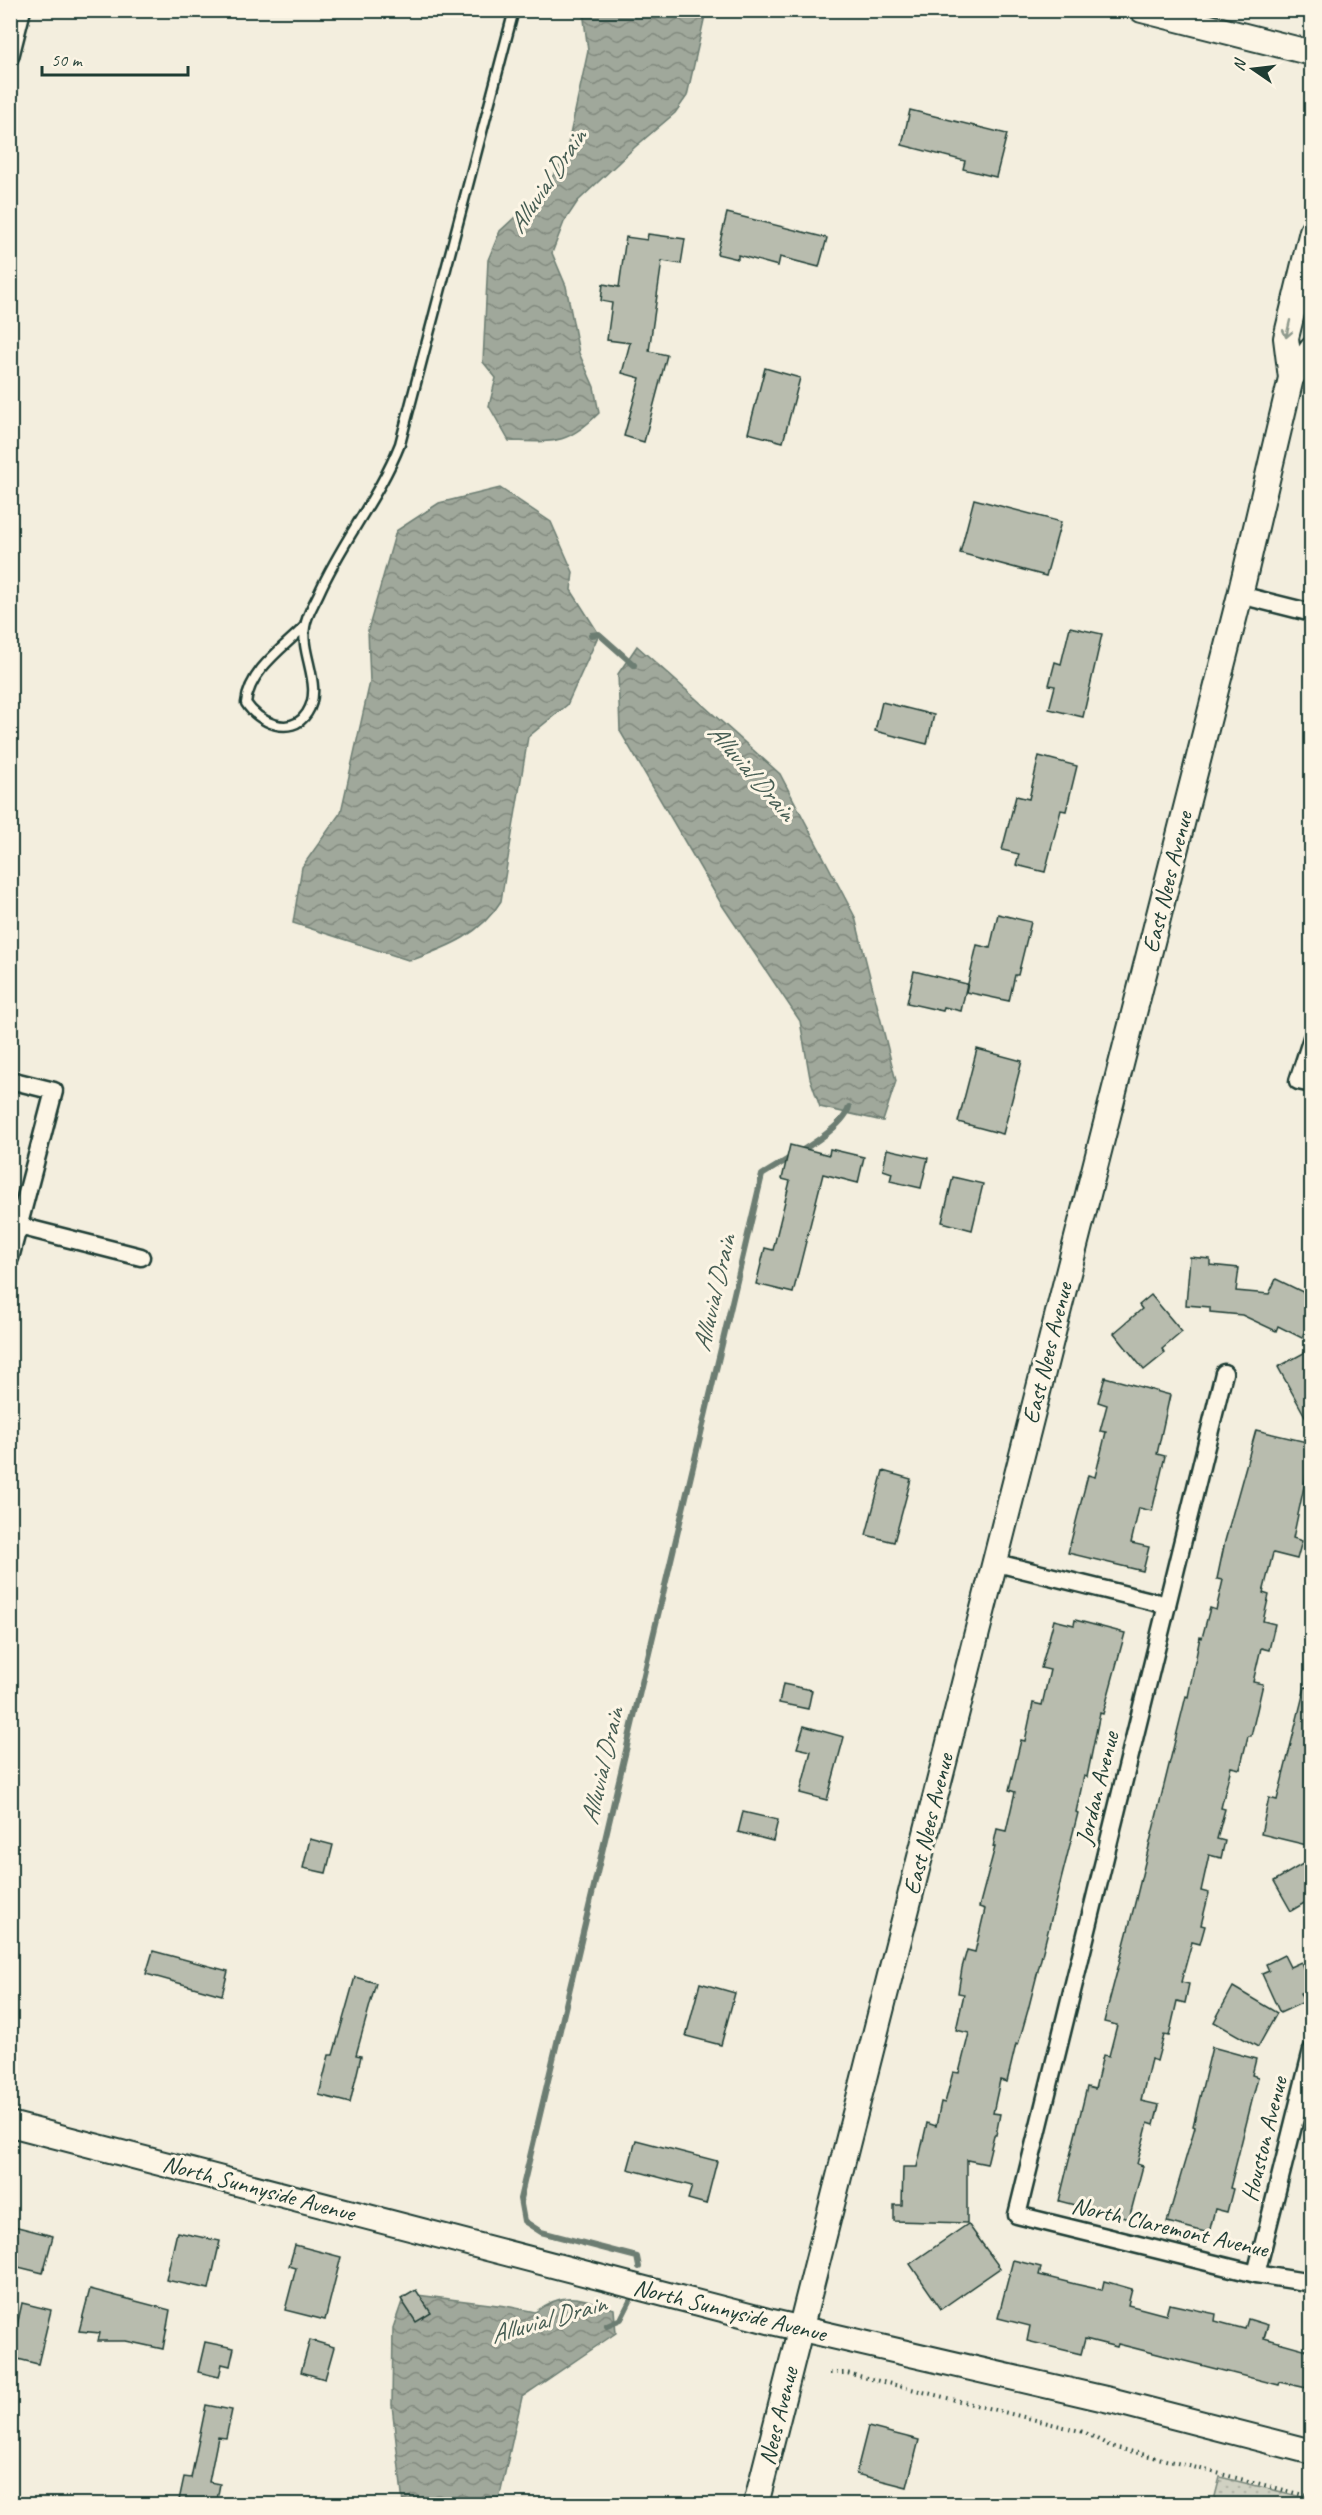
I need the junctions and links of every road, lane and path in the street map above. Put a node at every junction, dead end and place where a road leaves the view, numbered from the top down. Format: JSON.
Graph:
{"nodes":[{"id":1,"x":22,"y":10,"type":"edge"},
{"id":2,"x":514,"y":10,"type":"edge"},
{"id":3,"x":1142,"y":10,"type":"edge"},
{"id":4,"x":1311,"y":53,"type":"edge"},
{"id":5,"x":10,"y":57,"type":"edge"},
{"id":6,"x":1311,"y":231,"type":"edge"},
{"id":7,"x":1311,"y":349,"type":"edge"},
{"id":8,"x":1291,"y":378,"type":"junction"},
{"id":9,"x":1240,"y":595,"type":"junction"},
{"id":10,"x":1311,"y":613,"type":"edge"},
{"id":11,"x":304,"y":627,"type":"junction"},
{"id":12,"x":1311,"y":1038,"type":"edge"},
{"id":13,"x":10,"y":1080,"type":"edge"},
{"id":14,"x":1311,"y":1084,"type":"edge"},
{"id":15,"x":19,"y":1226,"type":"junction"},
{"id":16,"x":141,"y":1257,"type":"dead end"},
{"id":17,"x":10,"y":1258,"type":"edge"},
{"id":18,"x":1224,"y":1373,"type":"dead end"},
{"id":19,"x":993,"y":1562,"type":"junction"},
{"id":20,"x":1167,"y":1605,"type":"junction"},
{"id":21,"x":1311,"y":2050,"type":"edge"},
{"id":22,"x":10,"y":2124,"type":"edge"},
{"id":23,"x":1017,"y":2215,"type":"joint"},
{"id":24,"x":1256,"y":2274,"type":"junction"},
{"id":25,"x":1311,"y":2283,"type":"edge"},
{"id":26,"x":800,"y":2327,"type":"junction"},
{"id":27,"x":830,"y":2373,"type":"dead end"},
{"id":28,"x":1311,"y":2452,"type":"edge"},
{"id":29,"x":1311,"y":2497,"type":"edge"},
{"id":30,"x":756,"y":2505,"type":"edge"}],
"edges":[{"from":1,"to":5,"type":"street"},
{"from":2,"to":11,"type":"lane"},
{"from":3,"to":4,"type":"main road"},
{"from":6,"to":8,"type":"main road","name":"East Nees Avenue","one_way":true},
{"from":7,"to":8,"type":"main road","name":"East Nees Avenue"},
{"from":8,"to":9,"type":"main road","name":"East Nees Avenue"},
{"from":9,"to":10,"type":"street"},
{"from":9,"to":19,"type":"main road","name":"East Nees Avenue"},
{"from":11,"to":11,"type":"lane"},
{"from":12,"to":14,"type":"street"},
{"from":13,"to":15,"type":"street"},
{"from":15,"to":16,"type":"street"},
{"from":15,"to":17,"type":"street"},
{"from":18,"to":20,"type":"street","name":"Jordan Avenue"},
{"from":19,"to":20,"type":"street"},
{"from":19,"to":26,"type":"main road","name":"East Nees Avenue"},
{"from":20,"to":23,"type":"street","name":"Jordan Avenue"},
{"from":21,"to":24,"type":"street","name":"Houston Avenue"},
{"from":22,"to":26,"type":"main road","name":"North Sunnyside Avenue"},
{"from":23,"to":24,"type":"street","name":"North Claremont Avenue"},
{"from":24,"to":25,"type":"street","name":"North Claremont Avenue"},
{"from":26,"to":28,"type":"main road","name":"North Sunnyside Avenue"},
{"from":26,"to":30,"type":"main road","name":"Nees Avenue"},
{"from":27,"to":29,"type":"path"}]}
